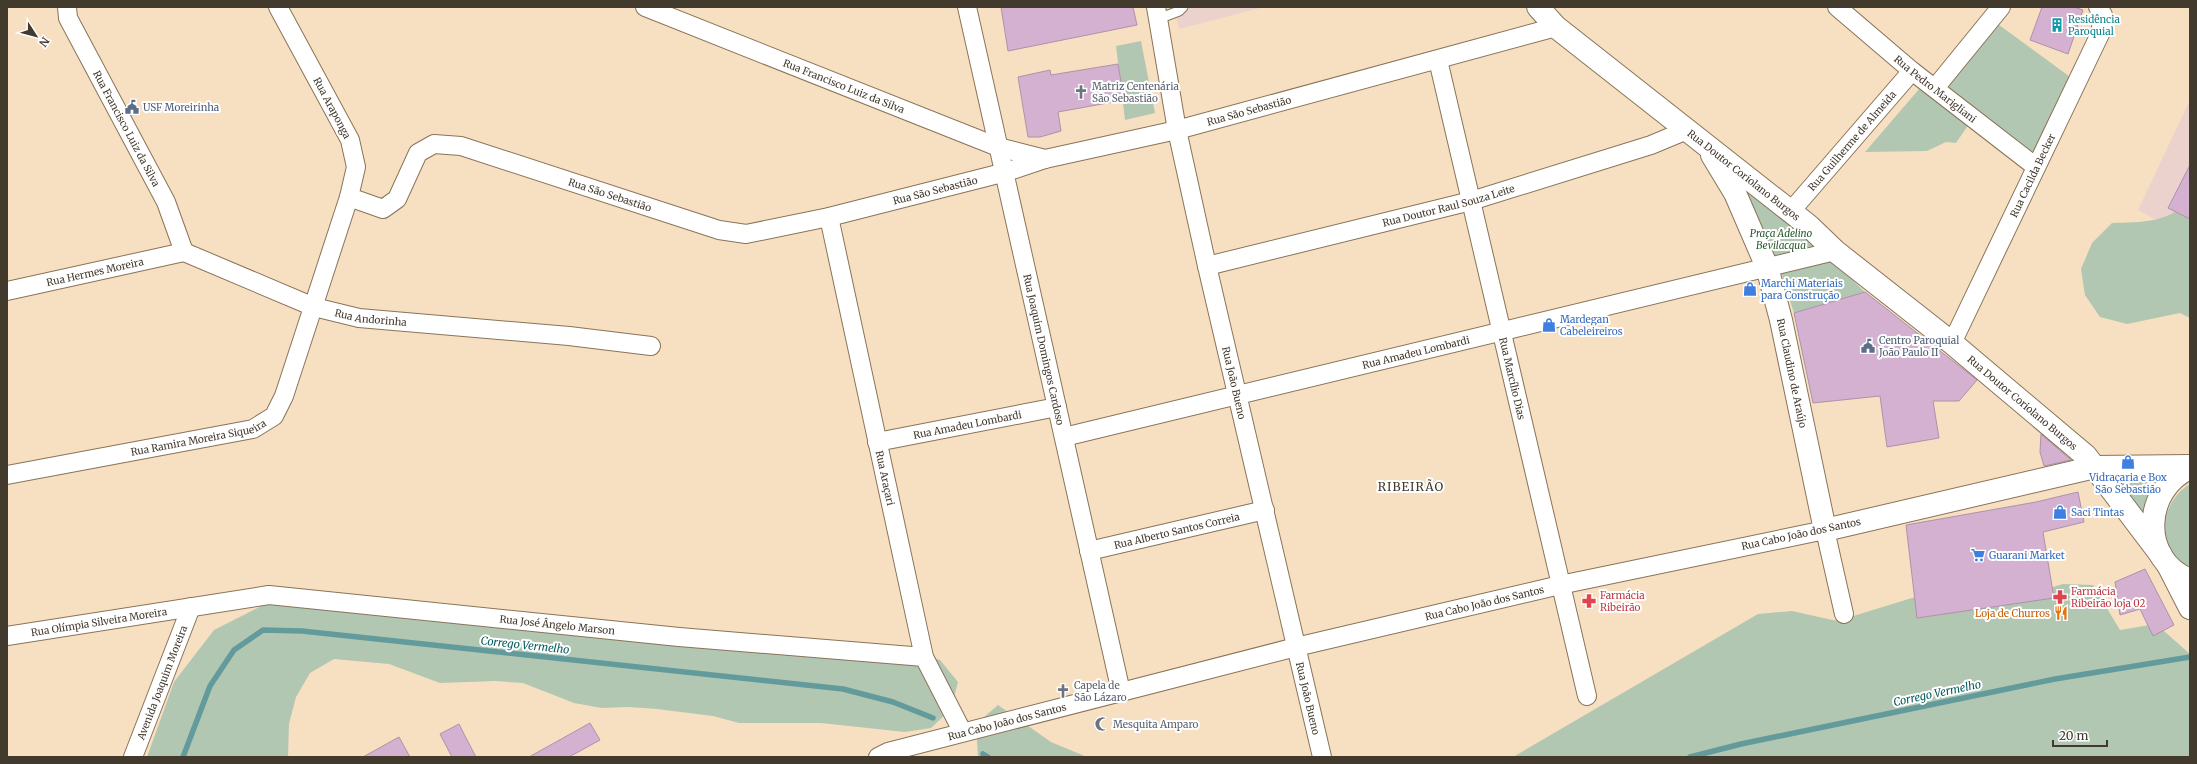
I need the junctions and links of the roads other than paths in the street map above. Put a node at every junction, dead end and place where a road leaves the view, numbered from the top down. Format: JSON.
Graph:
{"nodes":[{"id":1,"x":67,"y":7,"type":"edge"},
{"id":2,"x":278,"y":7,"type":"edge"},
{"id":3,"x":645,"y":7,"type":"edge"},
{"id":4,"x":968,"y":7,"type":"edge"},
{"id":5,"x":1182,"y":7,"type":"edge"},
{"id":6,"x":1538,"y":7,"type":"edge"},
{"id":7,"x":1837,"y":7,"type":"edge"},
{"id":8,"x":2001,"y":7,"type":"edge"},
{"id":9,"x":2098,"y":7,"type":"edge"},
{"id":10,"x":1157,"y":13,"type":"edge"},
{"id":11,"x":1556,"y":27,"type":"junction"},
{"id":12,"x":1438,"y":60,"type":"junction"},
{"id":13,"x":1912,"y":71,"type":"junction"},
{"id":14,"x":1935,"y":88,"type":"junction"},
{"id":15,"x":1177,"y":130,"type":"junction"},
{"id":16,"x":1687,"y":130,"type":"junction"},
{"id":17,"x":1705,"y":144,"type":"junction"},
{"id":18,"x":998,"y":147,"type":"junction"},
{"id":19,"x":1044,"y":159,"type":"junction"},
{"id":20,"x":2036,"y":167,"type":"junction"},
{"id":21,"x":1006,"y":172,"type":"junction"},
{"id":22,"x":349,"y":197,"type":"junction"},
{"id":23,"x":1471,"y":201,"type":"junction"},
{"id":24,"x":1791,"y":211,"type":"junction"},
{"id":25,"x":829,"y":217,"type":"junction"},
{"id":26,"x":1835,"y":251,"type":"junction"},
{"id":27,"x":184,"y":252,"type":"junction"},
{"id":28,"x":1207,"y":266,"type":"junction"},
{"id":29,"x":1767,"y":267,"type":"junction"},
{"id":30,"x":7,"y":291,"type":"edge"},
{"id":31,"x":314,"y":307,"type":"junction"},
{"id":32,"x":1502,"y":332,"type":"junction"},
{"id":33,"x":1952,"y":343,"type":"junction"},
{"id":34,"x":651,"y":346,"type":"dead end"},
{"id":35,"x":1238,"y":395,"type":"junction"},
{"id":36,"x":1057,"y":407,"type":"junction"},
{"id":37,"x":1064,"y":437,"type":"junction"},
{"id":38,"x":877,"y":442,"type":"junction"},
{"id":39,"x":2095,"y":467,"type":"junction"},
{"id":40,"x":2190,"y":467,"type":"edge"},
{"id":41,"x":7,"y":475,"type":"edge"},
{"id":42,"x":1265,"y":510,"type":"junction"},
{"id":43,"x":1825,"y":530,"type":"junction"},
{"id":44,"x":1089,"y":551,"type":"junction"},
{"id":45,"x":2164,"y":559,"type":"junction"},
{"id":46,"x":2190,"y":580,"type":"edge"},
{"id":47,"x":1560,"y":585,"type":"junction"},
{"id":48,"x":190,"y":607,"type":"junction"},
{"id":49,"x":2190,"y":608,"type":"edge"},
{"id":50,"x":1844,"y":614,"type":"dead end"},
{"id":51,"x":7,"y":636,"type":"edge"},
{"id":52,"x":1296,"y":647,"type":"junction"},
{"id":53,"x":924,"y":657,"type":"junction"},
{"id":54,"x":1121,"y":692,"type":"junction"},
{"id":55,"x":1586,"y":696,"type":"dead end"},
{"id":56,"x":962,"y":732,"type":"junction"},
{"id":57,"x":925,"y":750,"type":"edge"},
{"id":58,"x":133,"y":757,"type":"edge"},
{"id":59,"x":878,"y":757,"type":"edge"},
{"id":60,"x":1322,"y":757,"type":"edge"}],
"edges":[{"from":1,"to":27,"type":"street","name":"Rua Francisco Luiz da Silva"},
{"from":2,"to":22,"type":"street","name":"Rua Araponga"},
{"from":3,"to":18,"type":"street","name":"Rua Francisco Luiz da Silva"},
{"from":4,"to":18,"type":"street","name":"Rua Joaquim Domingos Cardoso"},
{"from":5,"to":10,"type":"lane"},
{"from":6,"to":11,"type":"street","name":"Rua Doutor Coriolano Burgos"},
{"from":7,"to":13,"type":"street","name":"Rua Pedro Marigliani"},
{"from":8,"to":14,"type":"street"},
{"from":9,"to":20,"type":"street","name":"Rua Cacilda Becker"},
{"from":10,"to":15,"type":"street","name":"Rua João Bueno"},
{"from":11,"to":12,"type":"street","name":"Rua São Sebastião"},
{"from":11,"to":16,"type":"street","name":"Rua Doutor Coriolano Burgos"},
{"from":12,"to":15,"type":"street","name":"Rua São Sebastião"},
{"from":12,"to":23,"type":"street","name":"Rua Marcílio Dias"},
{"from":13,"to":14,"type":"street","name":"Rua Pedro Marigliani"},
{"from":13,"to":24,"type":"street","name":"Rua Guilherme de Almeida"},
{"from":14,"to":20,"type":"street","name":"Rua Pedro Marigliani"},
{"from":15,"to":19,"type":"street","name":"Rua São Sebastião"},
{"from":15,"to":28,"type":"street","name":"Rua João Bueno"},
{"from":16,"to":17,"type":"street","name":"Rua Doutor Coriolano Burgos"},
{"from":16,"to":23,"type":"street","name":"Rua Doutor Raul Souza Leite"},
{"from":17,"to":24,"type":"street","name":"Rua Doutor Coriolano Burgos"},
{"from":17,"to":29,"type":"street","name":"Rua Claudino de Araújo"},
{"from":18,"to":19,"type":"street","name":"Rua Francisco Luiz da Silva"},
{"from":18,"to":21,"type":"street","name":"Rua Joaquim Domingos Cardoso"},
{"from":19,"to":21,"type":"street","name":"Rua São Sebastião"},
{"from":20,"to":33,"type":"street","name":"Rua Cacilda Becker"},
{"from":21,"to":25,"type":"street","name":"Rua São Sebastião"},
{"from":21,"to":36,"type":"street","name":"Rua Joaquim Domingos Cardoso"},
{"from":22,"to":25,"type":"street","name":"Rua São Sebastião"},
{"from":22,"to":31,"type":"street","name":"Rua Araponga"},
{"from":23,"to":28,"type":"street","name":"Rua Doutor Raul Souza Leite"},
{"from":23,"to":32,"type":"street","name":"Rua Marcílio Dias"},
{"from":24,"to":26,"type":"street","name":"Rua Doutor Coriolano Burgos"},
{"from":25,"to":38,"type":"street","name":"Rua Araçari"},
{"from":26,"to":29,"type":"street"},
{"from":26,"to":33,"type":"street","name":"Rua Doutor Coriolano Burgos"},
{"from":27,"to":30,"type":"street","name":"Rua Hermes Moreira"},
{"from":27,"to":31,"type":"street","name":"Rua Andorinha"},
{"from":28,"to":35,"type":"street","name":"Rua João Bueno"},
{"from":29,"to":32,"type":"street","name":"Rua Amadeu Lombardi"},
{"from":29,"to":43,"type":"street","name":"Rua Claudino de Araújo"},
{"from":31,"to":34,"type":"street","name":"Rua Andorinha"},
{"from":31,"to":41,"type":"street","name":"Rua Ramira Moreira Siqueira"},
{"from":32,"to":35,"type":"street","name":"Rua Amadeu Lombardi"},
{"from":32,"to":47,"type":"street","name":"Rua Marcílio Dias"},
{"from":33,"to":39,"type":"street","name":"Rua Doutor Coriolano Burgos"},
{"from":35,"to":37,"type":"street","name":"Rua Amadeu Lombardi"},
{"from":35,"to":42,"type":"street","name":"Rua João Bueno"},
{"from":36,"to":37,"type":"street","name":"Rua Joaquim Domingos Cardoso"},
{"from":36,"to":38,"type":"street","name":"Rua Amadeu Lombardi"},
{"from":37,"to":44,"type":"street","name":"Rua Joaquim Domingos Cardoso"},
{"from":38,"to":53,"type":"street","name":"Rua Araçari"},
{"from":39,"to":40,"type":"street","name":"Rua Cabo João dos Santos"},
{"from":39,"to":43,"type":"street","name":"Rua Cabo João dos Santos"},
{"from":39,"to":45,"type":"street","name":"Rua Doutor Coriolano Burgos"},
{"from":40,"to":45,"type":"street"},
{"from":42,"to":44,"type":"street","name":"Rua Alberto Santos Correia"},
{"from":42,"to":52,"type":"street","name":"Rua João Bueno"},
{"from":43,"to":47,"type":"street","name":"Rua Cabo João dos Santos"},
{"from":43,"to":50,"type":"street","name":"Rua Claudino de Araújo"},
{"from":44,"to":54,"type":"street","name":"Rua Joaquim Domingos Cardoso"},
{"from":45,"to":46,"type":"street"},
{"from":45,"to":49,"type":"street"},
{"from":47,"to":52,"type":"street","name":"Rua Cabo João dos Santos"},
{"from":47,"to":55,"type":"street","name":"Rua Marcílio Dias"},
{"from":48,"to":51,"type":"street","name":"Rua Olímpia Silveira Moreira"},
{"from":48,"to":53,"type":"street","name":"Rua José Ângelo Marson"},
{"from":48,"to":58,"type":"street","name":"Avenida Joaquim Moreira"},
{"from":52,"to":54,"type":"street","name":"Rua Cabo João dos Santos"},
{"from":52,"to":60,"type":"street","name":"Rua João Bueno"},
{"from":53,"to":56,"type":"street","name":"Rua Araçari"},
{"from":54,"to":56,"type":"street","name":"Rua Cabo João dos Santos"},
{"from":56,"to":57,"type":"street","name":"Rua Cabo João dos Santos"},
{"from":57,"to":59,"type":"street","name":"Rua Cabo João dos Santos"}]}
